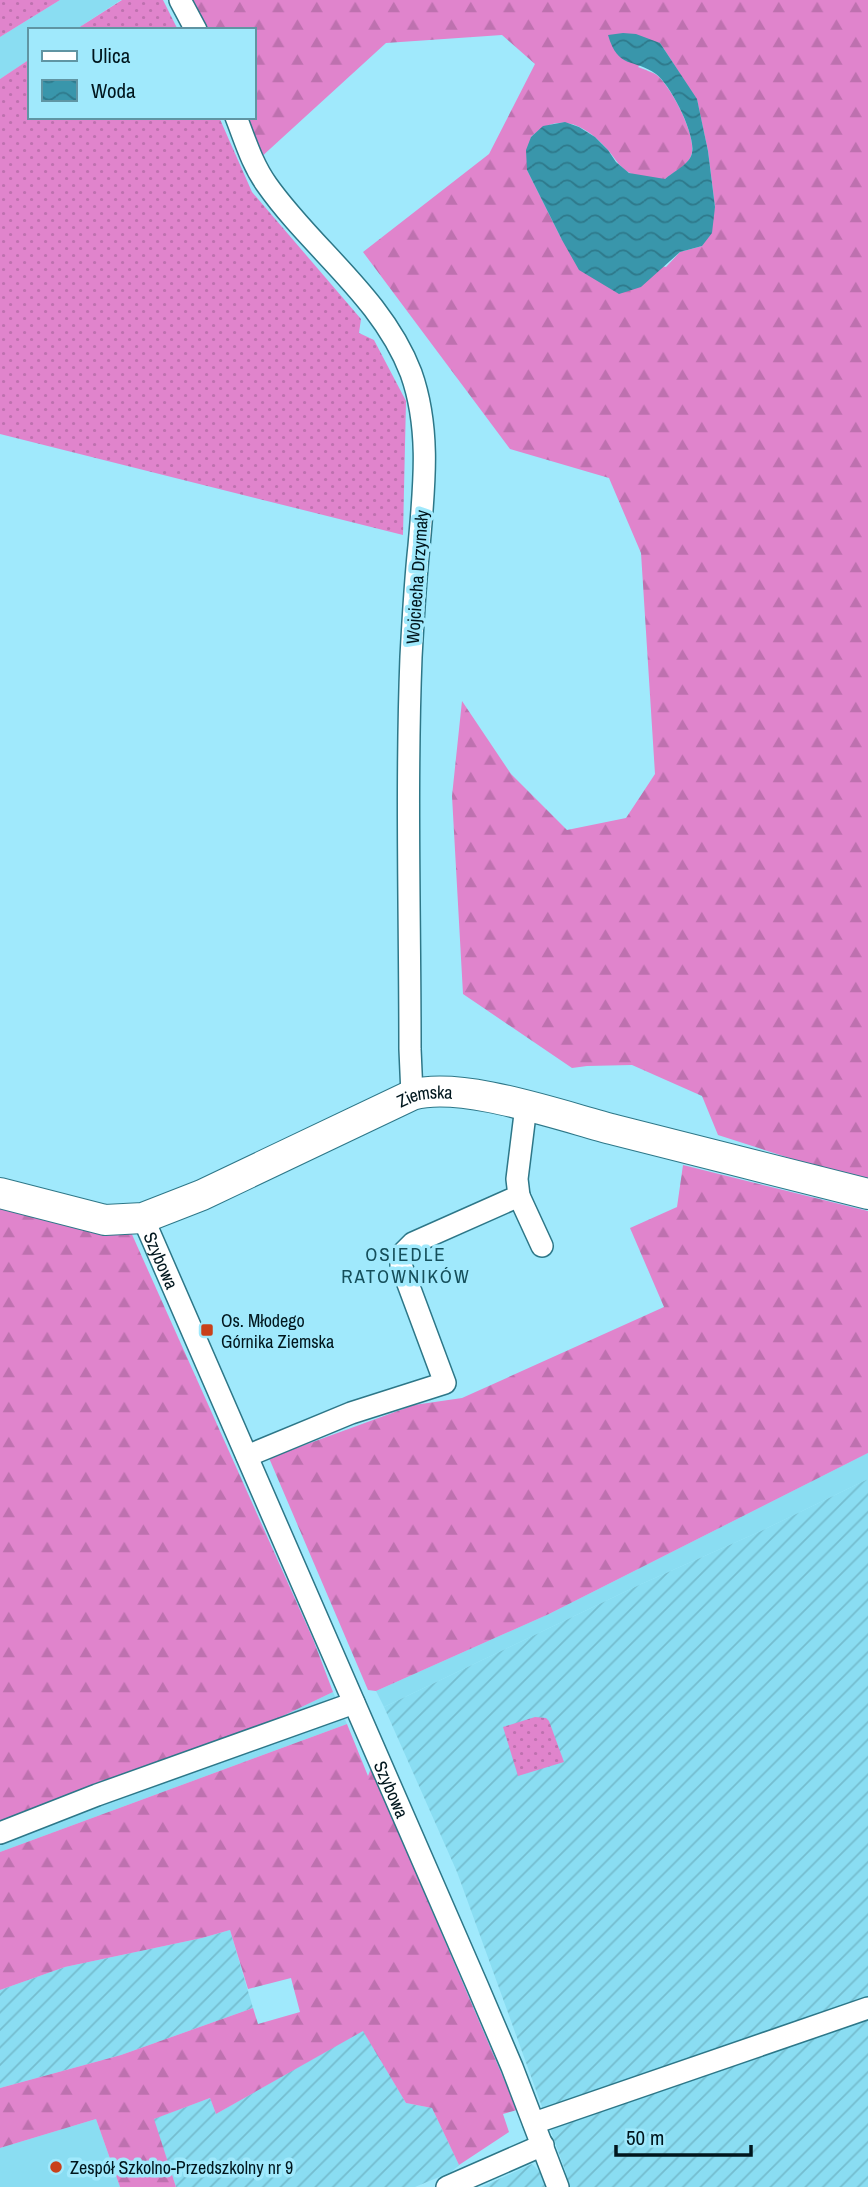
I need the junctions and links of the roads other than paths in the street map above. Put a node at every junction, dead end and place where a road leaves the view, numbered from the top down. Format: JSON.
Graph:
{"nodes":[{"id":1,"x":180,"y":0,"type":"edge"},
{"id":2,"x":195,"y":28,"type":"edge"},
{"id":3,"x":237,"y":119,"type":"edge"},
{"id":4,"x":412,"y":1095,"type":"junction"},
{"id":5,"x":526,"y":1107,"type":"junction"},
{"id":6,"x":0,"y":1193,"type":"edge"},
{"id":7,"x":868,"y":1194,"type":"edge"},
{"id":8,"x":519,"y":1196,"type":"junction"},
{"id":9,"x":143,"y":1218,"type":"junction"},
{"id":10,"x":542,"y":1246,"type":"dead end"},
{"id":11,"x":247,"y":1456,"type":"junction"},
{"id":12,"x":354,"y":1703,"type":"junction"},
{"id":13,"x":0,"y":1833,"type":"edge"},
{"id":14,"x":868,"y":2008,"type":"edge"},
{"id":15,"x":534,"y":2123,"type":"junction"},
{"id":16,"x":546,"y":2153,"type":"junction"},
{"id":17,"x":447,"y":2187,"type":"edge"},
{"id":18,"x":558,"y":2187,"type":"edge"}],
"edges":[{"from":1,"to":2,"type":"street"},
{"from":3,"to":4,"type":"street","name":"Wojciecha Drzymały"},
{"from":4,"to":5,"type":"street","name":"Ziemska"},
{"from":4,"to":9,"type":"street","name":"Ziemska"},
{"from":5,"to":7,"type":"street","name":"Ziemska"},
{"from":5,"to":8,"type":"street"},
{"from":6,"to":9,"type":"street","name":"Ziemska"},
{"from":8,"to":10,"type":"street"},
{"from":8,"to":11,"type":"street"},
{"from":9,"to":11,"type":"street","name":"Szybowa"},
{"from":11,"to":12,"type":"street","name":"Szybowa"},
{"from":12,"to":13,"type":"street"},
{"from":12,"to":15,"type":"street","name":"Szybowa"},
{"from":14,"to":15,"type":"street"},
{"from":15,"to":16,"type":"street","name":"Szybowa"},
{"from":16,"to":17,"type":"street"},
{"from":16,"to":18,"type":"street","name":"Szybowa"}]}
